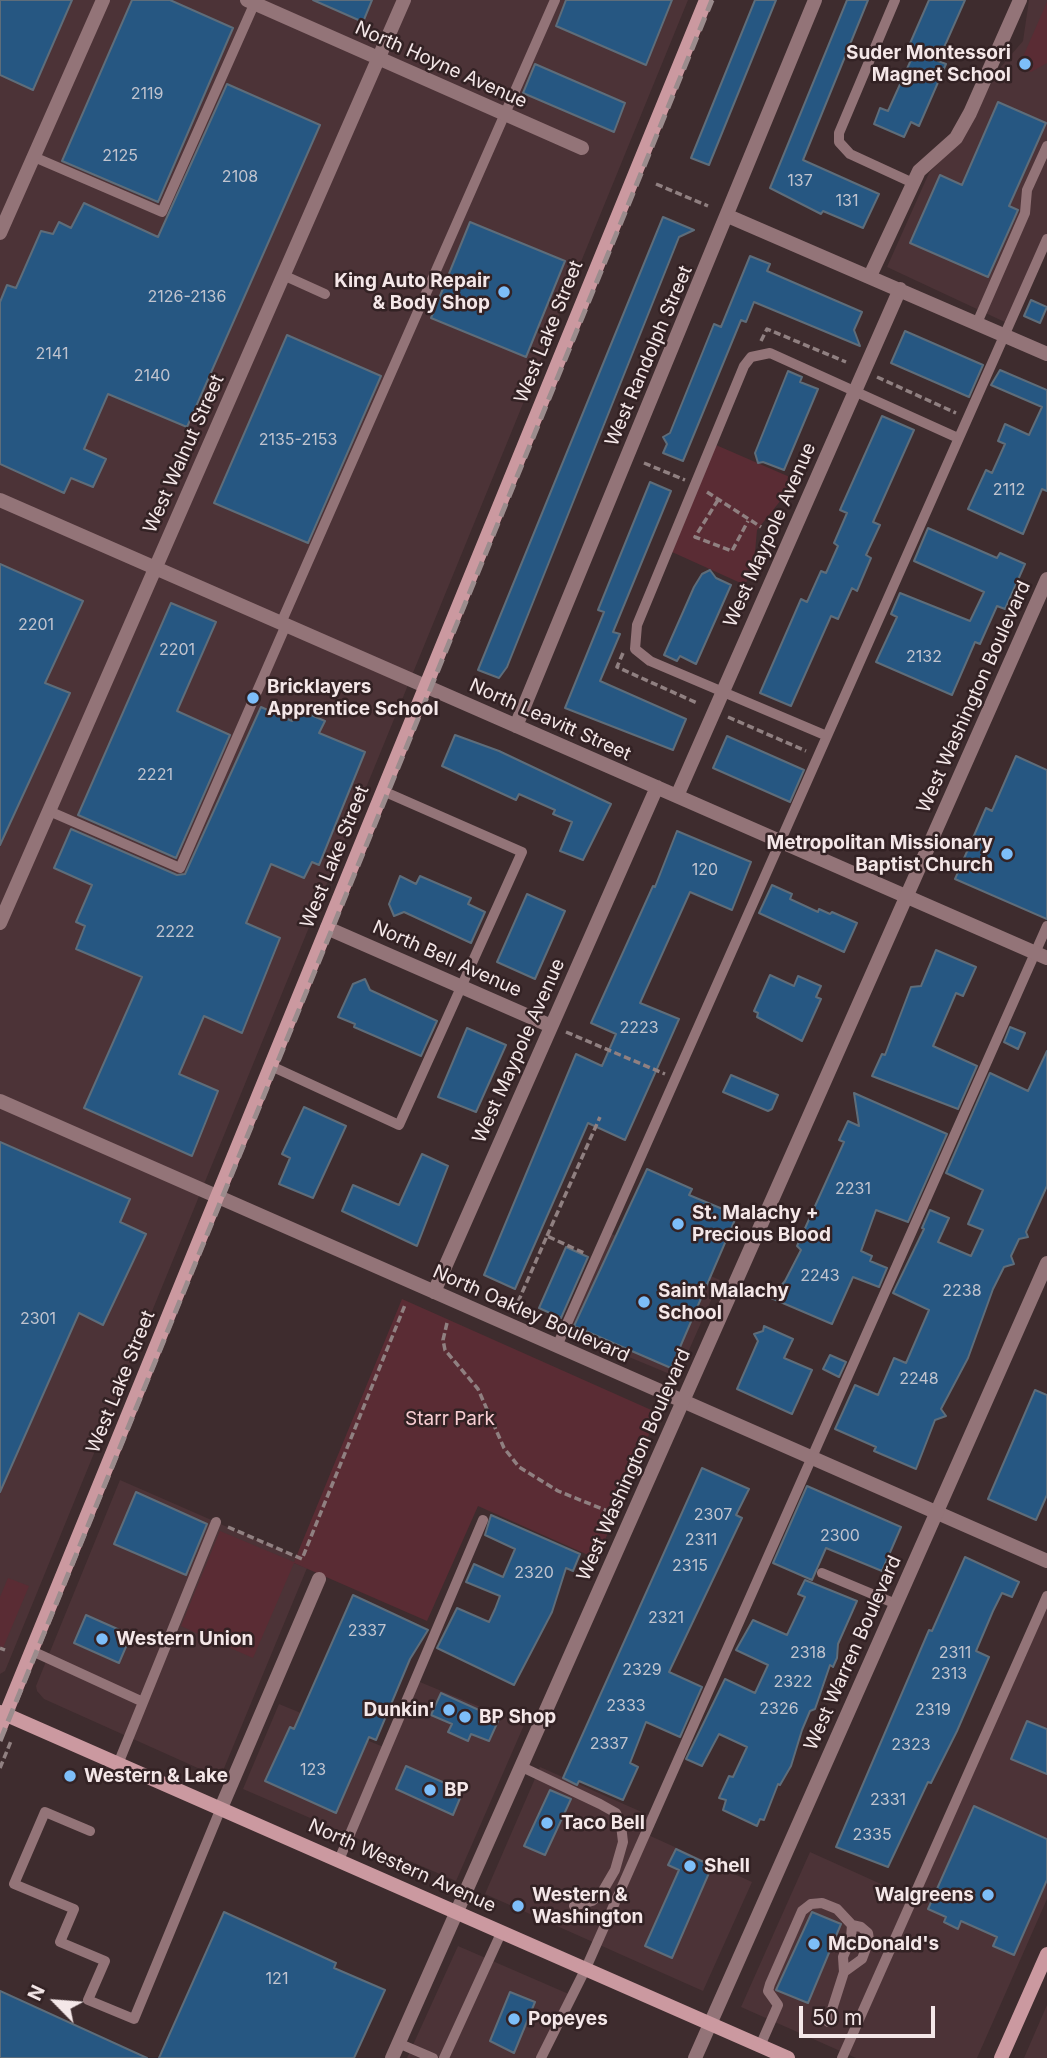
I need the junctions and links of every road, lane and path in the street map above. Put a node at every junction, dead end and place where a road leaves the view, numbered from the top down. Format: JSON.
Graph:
{"nodes":[{"id":1,"x":103,"y":0,"type":"edge"},
{"id":2,"x":404,"y":0,"type":"edge"},
{"id":3,"x":555,"y":0,"type":"edge"},
{"id":4,"x":706,"y":0,"type":"edge"},
{"id":5,"x":815,"y":0,"type":"edge"},
{"id":6,"x":895,"y":0,"type":"edge"},
{"id":7,"x":1020,"y":0,"type":"edge"},
{"id":8,"x":252,"y":1,"type":"edge"},
{"id":9,"x":378,"y":58,"type":"junction"},
{"id":10,"x":505,"y":114,"type":"junction"},
{"id":11,"x":1047,"y":146,"type":"edge"},
{"id":12,"x":582,"y":148,"type":"dead end"},
{"id":13,"x":34,"y":157,"type":"junction"},
{"id":14,"x":913,"y":183,"type":"junction"},
{"id":15,"x":656,"y":184,"type":"dead end"},
{"id":16,"x":708,"y":206,"type":"dead end"},
{"id":17,"x":728,"y":216,"type":"junction"},
{"id":18,"x":0,"y":233,"type":"edge"},
{"id":19,"x":1047,"y":239,"type":"edge"},
{"id":20,"x":283,"y":275,"type":"junction"},
{"id":21,"x":870,"y":276,"type":"junction"},
{"id":22,"x":900,"y":289,"type":"junction"},
{"id":23,"x":326,"y":294,"type":"dead end"},
{"id":24,"x":977,"y":323,"type":"junction"},
{"id":25,"x":1004,"y":335,"type":"junction"},
{"id":26,"x":1047,"y":354,"type":"edge"},
{"id":27,"x":877,"y":377,"type":"dead end"},
{"id":28,"x":854,"y":391,"type":"junction"},
{"id":29,"x":967,"y":418,"type":"junction"},
{"id":30,"x":958,"y":439,"type":"junction"},
{"id":31,"x":0,"y":500,"type":"edge"},
{"id":32,"x":718,"y":500,"type":"dead end"},
{"id":33,"x":749,"y":520,"type":"dead end"},
{"id":34,"x":155,"y":568,"type":"junction"},
{"id":35,"x":1047,"y":579,"type":"edge"},
{"id":36,"x":283,"y":624,"type":"junction"},
{"id":37,"x":426,"y":686,"type":"junction"},
{"id":38,"x":723,"y":691,"type":"junction"},
{"id":39,"x":728,"y":717,"type":"dead end"},
{"id":40,"x":516,"y":726,"type":"junction"},
{"id":41,"x":827,"y":736,"type":"junction"},
{"id":42,"x":818,"y":757,"type":"junction"},
{"id":43,"x":657,"y":787,"type":"junction"},
{"id":44,"x":383,"y":791,"type":"junction"},
{"id":45,"x":677,"y":796,"type":"junction"},
{"id":46,"x":49,"y":811,"type":"junction"},
{"id":47,"x":780,"y":841,"type":"junction"},
{"id":48,"x":907,"y":896,"type":"junction"},
{"id":49,"x":0,"y":923,"type":"edge"},
{"id":50,"x":1047,"y":926,"type":"edge"},
{"id":51,"x":327,"y":928,"type":"junction"},
{"id":52,"x":1041,"y":955,"type":"edge"},
{"id":53,"x":461,"y":987,"type":"junction"},
{"id":54,"x":551,"y":1026,"type":"junction"},
{"id":55,"x":271,"y":1066,"type":"junction"},
{"id":56,"x":675,"y":1079,"type":"junction"},
{"id":57,"x":0,"y":1101,"type":"edge"},
{"id":58,"x":600,"y":1117,"type":"dead end"},
{"id":59,"x":217,"y":1196,"type":"junction"},
{"id":60,"x":547,"y":1236,"type":"junction"},
{"id":61,"x":596,"y":1258,"type":"junction"},
{"id":62,"x":1047,"y":1264,"type":"edge"},
{"id":63,"x":434,"y":1292,"type":"junction"},
{"id":64,"x":518,"y":1302,"type":"dead end"},
{"id":65,"x":405,"y":1305,"type":"dead end"},
{"id":66,"x":447,"y":1323,"type":"dead end"},
{"id":67,"x":557,"y":1346,"type":"junction"},
{"id":68,"x":683,"y":1402,"type":"junction"},
{"id":69,"x":811,"y":1458,"type":"junction"},
{"id":70,"x":610,"y":1511,"type":"dead end"},
{"id":71,"x":937,"y":1513,"type":"junction"},
{"id":72,"x":483,"y":1520,"type":"dead end"},
{"id":73,"x":216,"y":1522,"type":"joint"},
{"id":74,"x":1047,"y":1562,"type":"edge"},
{"id":75,"x":822,"y":1573,"type":"dead end"},
{"id":76,"x":319,"y":1579,"type":"dead end"},
{"id":77,"x":1047,"y":1596,"type":"edge"},
{"id":78,"x":896,"y":1604,"type":"junction"},
{"id":79,"x":32,"y":1651,"type":"junction"},
{"id":80,"x":144,"y":1702,"type":"junction"},
{"id":81,"x":2,"y":1718,"type":"edge"},
{"id":82,"x":6,"y":1753,"type":"dead end"},
{"id":83,"x":118,"y":1763,"type":"junction"},
{"id":84,"x":522,"y":1767,"type":"junction"},
{"id":85,"x":0,"y":1768,"type":"edge"},
{"id":86,"x":221,"y":1808,"type":"junction"},
{"id":87,"x":90,"y":1831,"type":"dead end"},
{"id":88,"x":339,"y":1860,"type":"junction"},
{"id":89,"x":574,"y":1906,"type":"dead end"},
{"id":90,"x":458,"y":1912,"type":"junction"},
{"id":91,"x":852,"y":1925,"type":"junction"},
{"id":92,"x":502,"y":1931,"type":"junction"},
{"id":93,"x":1047,"y":1954,"type":"edge"},
{"id":94,"x":586,"y":1968,"type":"junction"},
{"id":95,"x":845,"y":1972,"type":"junction"},
{"id":96,"x":828,"y":2022,"type":"dead end"},
{"id":97,"x":710,"y":2024,"type":"junction"},
{"id":98,"x":398,"y":2043,"type":"junction"},
{"id":99,"x":760,"y":2046,"type":"junction"},
{"id":100,"x":392,"y":2058,"type":"edge"},
{"id":101,"x":433,"y":2058,"type":"edge"},
{"id":102,"x":444,"y":2058,"type":"edge"},
{"id":103,"x":541,"y":2058,"type":"edge"},
{"id":104,"x":695,"y":2058,"type":"edge"},
{"id":105,"x":788,"y":2058,"type":"edge"},
{"id":106,"x":842,"y":2058,"type":"edge"},
{"id":107,"x":1001,"y":2058,"type":"edge"}],
"edges":[{"from":1,"to":13,"type":"street"},
{"from":2,"to":9,"type":"street","name":"West Walnut Street"},
{"from":3,"to":10,"type":"lane"},
{"from":4,"to":37,"type":"main road","name":"West Lake Street"},
{"from":5,"to":17,"type":"street","name":"West Randolph Street"},
{"from":6,"to":14,"type":"lane"},
{"from":7,"to":14,"type":"street"},
{"from":8,"to":9,"type":"street","name":"North Hoyne Avenue"},
{"from":8,"to":13,"type":"lane"},
{"from":9,"to":10,"type":"street","name":"North Hoyne Avenue"},
{"from":9,"to":20,"type":"street","name":"West Walnut Street"},
{"from":10,"to":12,"type":"street","name":"North Hoyne Avenue"},
{"from":10,"to":36,"type":"lane"},
{"from":11,"to":24,"type":"lane"},
{"from":13,"to":18,"type":"street"},
{"from":14,"to":21,"type":"street"},
{"from":15,"to":16,"type":"path"},
{"from":17,"to":21,"type":"street"},
{"from":17,"to":40,"type":"street","name":"West Randolph Street"},
{"from":19,"to":25,"type":"lane"},
{"from":20,"to":23,"type":"lane"},
{"from":20,"to":34,"type":"street","name":"West Walnut Street"},
{"from":21,"to":22,"type":"street"},
{"from":22,"to":24,"type":"street"},
{"from":22,"to":28,"type":"street","name":"West Maypole Avenue"},
{"from":24,"to":25,"type":"street"},
{"from":25,"to":26,"type":"street"},
{"from":25,"to":29,"type":"lane"},
{"from":27,"to":29,"type":"path"},
{"from":28,"to":30,"type":"lane"},
{"from":28,"to":38,"type":"street","name":"West Maypole Avenue"},
{"from":28,"to":38,"type":"lane"},
{"from":29,"to":30,"type":"lane"},
{"from":30,"to":41,"type":"lane"},
{"from":31,"to":34,"type":"street","name":"North Leavitt Street"},
{"from":32,"to":33,"type":"path"},
{"from":34,"to":36,"type":"street","name":"North Leavitt Street"},
{"from":34,"to":46,"type":"street","name":"West Walnut Street"},
{"from":35,"to":48,"type":"street","name":"West Washington Boulevard"},
{"from":36,"to":37,"type":"street","name":"North Leavitt Street"},
{"from":36,"to":46,"type":"lane"},
{"from":37,"to":40,"type":"street","name":"North Leavitt Street"},
{"from":37,"to":44,"type":"main road","name":"West Lake Street"},
{"from":38,"to":41,"type":"lane"},
{"from":38,"to":45,"type":"street","name":"West Maypole Avenue"},
{"from":39,"to":42,"type":"path"},
{"from":40,"to":43,"type":"street","name":"North Leavitt Street"},
{"from":41,"to":42,"type":"lane"},
{"from":42,"to":47,"type":"lane"},
{"from":43,"to":45,"type":"street","name":"North Leavitt Street"},
{"from":43,"to":54,"type":"street","name":"West Maypole Avenue"},
{"from":44,"to":51,"type":"main road","name":"West Lake Street"},
{"from":44,"to":53,"type":"lane"},
{"from":45,"to":47,"type":"street","name":"North Leavitt Street"},
{"from":46,"to":49,"type":"street","name":"West Walnut Street"},
{"from":47,"to":48,"type":"street","name":"North Leavitt Street"},
{"from":47,"to":56,"type":"lane"},
{"from":48,"to":52,"type":"street","name":"North Leavitt Street"},
{"from":48,"to":68,"type":"street","name":"West Washington Boulevard"},
{"from":50,"to":52,"type":"lane"},
{"from":51,"to":53,"type":"street","name":"North Bell Avenue"},
{"from":51,"to":55,"type":"main road","name":"West Lake Street"},
{"from":52,"to":69,"type":"lane"},
{"from":53,"to":54,"type":"street","name":"North Bell Avenue"},
{"from":53,"to":55,"type":"lane"},
{"from":54,"to":56,"type":"path"},
{"from":54,"to":63,"type":"street","name":"West Maypole Avenue"},
{"from":55,"to":59,"type":"main road","name":"West Lake Street"},
{"from":56,"to":61,"type":"lane"},
{"from":57,"to":59,"type":"street","name":"North Oakley Boulevard"},
{"from":58,"to":60,"type":"path"},
{"from":59,"to":63,"type":"street","name":"North Oakley Boulevard"},
{"from":59,"to":79,"type":"main road","name":"West Lake Street"},
{"from":60,"to":61,"type":"path"},
{"from":60,"to":64,"type":"path"},
{"from":61,"to":67,"type":"lane"},
{"from":62,"to":71,"type":"street","name":"West Warren Boulevard"},
{"from":63,"to":67,"type":"street","name":"North Oakley Boulevard"},
{"from":65,"to":73,"type":"path"},
{"from":66,"to":70,"type":"path"},
{"from":67,"to":68,"type":"street","name":"North Oakley Boulevard"},
{"from":68,"to":69,"type":"street","name":"North Oakley Boulevard"},
{"from":68,"to":84,"type":"street","name":"West Washington Boulevard"},
{"from":69,"to":71,"type":"street","name":"North Oakley Boulevard"},
{"from":69,"to":94,"type":"lane"},
{"from":71,"to":74,"type":"street","name":"North Oakley Boulevard"},
{"from":71,"to":78,"type":"street","name":"West Warren Boulevard"},
{"from":72,"to":88,"type":"lane"},
{"from":73,"to":80,"type":"lane"},
{"from":75,"to":78,"type":"lane"},
{"from":76,"to":86,"type":"street"},
{"from":77,"to":106,"type":"lane"},
{"from":78,"to":97,"type":"street","name":"West Warren Boulevard"},
{"from":79,"to":80,"type":"lane"},
{"from":79,"to":81,"type":"main road","name":"West Lake Street"},
{"from":80,"to":83,"type":"lane"},
{"from":81,"to":83,"type":"main road","name":"North Western Avenue"},
{"from":82,"to":85,"type":"path"},
{"from":83,"to":86,"type":"main road","name":"North Western Avenue"},
{"from":84,"to":89,"type":"lane"},
{"from":84,"to":90,"type":"street","name":"West Washington Boulevard"},
{"from":86,"to":87,"type":"lane"},
{"from":86,"to":88,"type":"main road","name":"North Western Avenue"},
{"from":88,"to":90,"type":"main road","name":"North Western Avenue"},
{"from":90,"to":92,"type":"main road","name":"North Western Avenue"},
{"from":90,"to":98,"type":"street","name":"West Washington Boulevard"},
{"from":91,"to":95,"type":"lane"},
{"from":91,"to":95,"type":"lane"},
{"from":91,"to":99,"type":"lane"},
{"from":92,"to":94,"type":"main road","name":"North Western Avenue"},
{"from":92,"to":102,"type":"lane"},
{"from":93,"to":107,"type":"main road"},
{"from":94,"to":97,"type":"main road","name":"North Western Avenue"},
{"from":94,"to":103,"type":"lane"},
{"from":95,"to":96,"type":"lane"},
{"from":97,"to":99,"type":"main road","name":"North Western Avenue"},
{"from":97,"to":104,"type":"street","name":"West Warren Boulevard"},
{"from":98,"to":100,"type":"street","name":"West Washington Boulevard"},
{"from":98,"to":101,"type":"lane"},
{"from":99,"to":105,"type":"main road","name":"North Western Avenue"}]}
